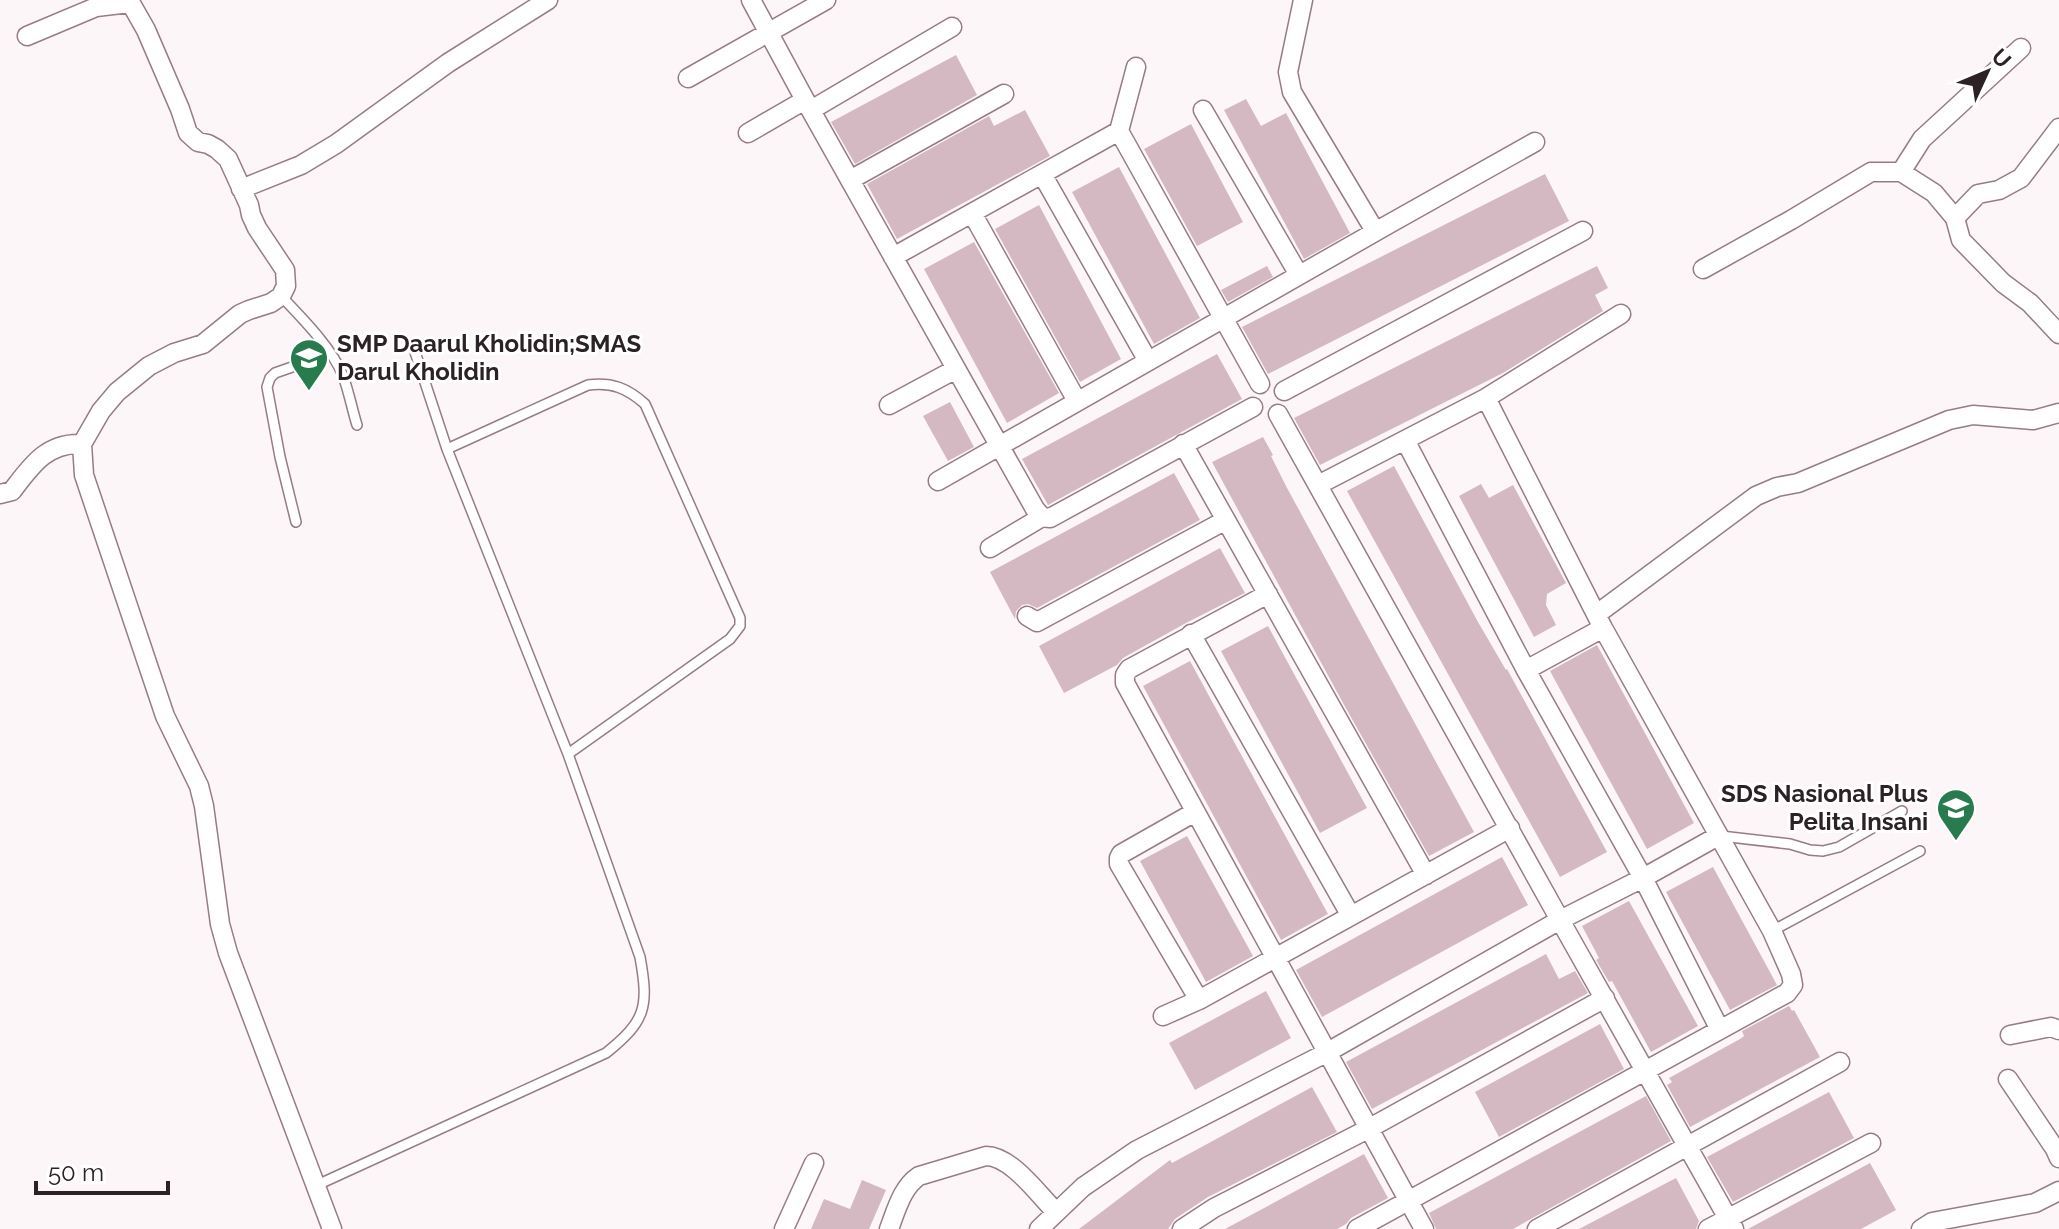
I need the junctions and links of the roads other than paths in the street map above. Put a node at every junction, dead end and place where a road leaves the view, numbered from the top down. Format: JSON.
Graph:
{"nodes":[{"id":1,"x":548,"y":0,"type":"edge"},
{"id":2,"x":751,"y":0,"type":"edge"},
{"id":3,"x":826,"y":0,"type":"edge"},
{"id":4,"x":1303,"y":0,"type":"edge"},
{"id":5,"x":130,"y":2,"type":"edge"},
{"id":6,"x":952,"y":27,"type":"dead end"},
{"id":7,"x":767,"y":32,"type":"junction"},
{"id":8,"x":27,"y":36,"type":"dead end"},
{"id":9,"x":2021,"y":48,"type":"dead end"},
{"id":10,"x":1136,"y":67,"type":"dead end"},
{"id":11,"x":688,"y":78,"type":"dead end"},
{"id":12,"x":1004,"y":94,"type":"dead end"},
{"id":13,"x":808,"y":105,"type":"junction"},
{"id":14,"x":1203,"y":110,"type":"dead end"},
{"id":15,"x":2059,"y":128,"type":"edge"},
{"id":16,"x":1119,"y":131,"type":"junction"},
{"id":17,"x":748,"y":133,"type":"dead end"},
{"id":18,"x":1535,"y":142,"type":"dead end"},
{"id":19,"x":1901,"y":172,"type":"junction"},
{"id":20,"x":1042,"y":174,"type":"junction"},
{"id":21,"x":850,"y":180,"type":"junction"},
{"id":22,"x":241,"y":189,"type":"junction"},
{"id":23,"x":972,"y":213,"type":"junction"},
{"id":24,"x":1955,"y":218,"type":"junction"},
{"id":25,"x":1375,"y":231,"type":"junction"},
{"id":26,"x":1583,"y":231,"type":"dead end"},
{"id":27,"x":893,"y":257,"type":"junction"},
{"id":28,"x":1703,"y":269,"type":"dead end"},
{"id":29,"x":1299,"y":275,"type":"junction"},
{"id":30,"x":281,"y":296,"type":"junction"},
{"id":31,"x":1621,"y":314,"type":"dead end"},
{"id":32,"x":1223,"y":318,"type":"junction"},
{"id":33,"x":2059,"y":334,"type":"edge"},
{"id":34,"x":414,"y":349,"type":"dead end"},
{"id":35,"x":329,"y":354,"type":"junction"},
{"id":36,"x":1148,"y":361,"type":"junction"},
{"id":37,"x":956,"y":369,"type":"junction"},
{"id":38,"x":1260,"y":384,"type":"junction"},
{"id":39,"x":1284,"y":391,"type":"junction"},
{"id":40,"x":1486,"y":398,"type":"junction"},
{"id":41,"x":1077,"y":401,"type":"junction"},
{"id":42,"x":889,"y":405,"type":"dead end"},
{"id":43,"x":1253,"y":407,"type":"junction"},
{"id":44,"x":2059,"y":413,"type":"edge"},
{"id":45,"x":1278,"y":414,"type":"junction"},
{"id":46,"x":357,"y":425,"type":"dead end"},
{"id":47,"x":1405,"y":440,"type":"junction"},
{"id":48,"x":82,"y":444,"type":"junction"},
{"id":49,"x":1183,"y":444,"type":"junction"},
{"id":50,"x":999,"y":446,"type":"junction"},
{"id":51,"x":447,"y":449,"type":"junction"},
{"id":52,"x":938,"y":481,"type":"dead end"},
{"id":53,"x":1318,"y":485,"type":"junction"},
{"id":54,"x":0,"y":494,"type":"edge"},
{"id":55,"x":1042,"y":517,"type":"junction"},
{"id":56,"x":1226,"y":520,"type":"junction"},
{"id":57,"x":296,"y":522,"type":"dead end"},
{"id":58,"x":990,"y":548,"type":"dead end"},
{"id":59,"x":1268,"y":594,"type":"junction"},
{"id":60,"x":1027,"y":616,"type":"dead end"},
{"id":61,"x":1600,"y":621,"type":"junction"},
{"id":62,"x":1191,"y":634,"type":"junction"},
{"id":63,"x":1526,"y":670,"type":"junction"},
{"id":64,"x":568,"y":754,"type":"junction"},
{"id":65,"x":1902,"y":811,"type":"dead end"},
{"id":66,"x":1195,"y":812,"type":"junction"},
{"id":67,"x":1510,"y":828,"type":"junction"},
{"id":68,"x":1718,"y":836,"type":"junction"},
{"id":69,"x":1920,"y":851,"type":"dead end"},
{"id":70,"x":1426,"y":875,"type":"junction"},
{"id":71,"x":1643,"y":878,"type":"junction"},
{"id":72,"x":1351,"y":916,"type":"junction"},
{"id":73,"x":1560,"y":920,"type":"junction"},
{"id":74,"x":1772,"y":931,"type":"junction"},
{"id":75,"x":1276,"y":958,"type":"junction"},
{"id":76,"x":1605,"y":998,"type":"junction"},
{"id":77,"x":1199,"y":1000,"type":"junction"},
{"id":78,"x":1163,"y":1016,"type":"dead end"},
{"id":79,"x":1720,"y":1030,"type":"junction"},
{"id":80,"x":2059,"y":1030,"type":"edge"},
{"id":81,"x":2010,"y":1035,"type":"dead end"},
{"id":82,"x":1326,"y":1053,"type":"junction"},
{"id":83,"x":1840,"y":1062,"type":"dead end"},
{"id":84,"x":1646,"y":1071,"type":"junction"},
{"id":85,"x":2008,"y":1079,"type":"dead end"},
{"id":86,"x":1368,"y":1129,"type":"junction"},
{"id":87,"x":1871,"y":1143,"type":"dead end"},
{"id":88,"x":1688,"y":1146,"type":"junction"},
{"id":89,"x":2058,"y":1151,"type":"edge"},
{"id":90,"x":814,"y":1163,"type":"dead end"},
{"id":91,"x":315,"y":1186,"type":"junction"},
{"id":92,"x":2059,"y":1191,"type":"edge"},
{"id":93,"x":1409,"y":1202,"type":"junction"},
{"id":94,"x":1055,"y":1211,"type":"junction"},
{"id":95,"x":1731,"y":1223,"type":"edge"},
{"id":96,"x":332,"y":1229,"type":"edge"},
{"id":97,"x":784,"y":1229,"type":"edge"},
{"id":98,"x":889,"y":1229,"type":"edge"},
{"id":99,"x":1039,"y":1229,"type":"edge"},
{"id":100,"x":1182,"y":1229,"type":"edge"},
{"id":101,"x":1357,"y":1229,"type":"edge"},
{"id":102,"x":1424,"y":1229,"type":"edge"},
{"id":103,"x":1537,"y":1229,"type":"edge"},
{"id":104,"x":1708,"y":1229,"type":"edge"},
{"id":105,"x":1921,"y":1229,"type":"edge"}],
"edges":[{"from":1,"to":22,"type":"street"},
{"from":2,"to":7,"type":"street"},
{"from":3,"to":7,"type":"street"},
{"from":4,"to":25,"type":"street"},
{"from":5,"to":8,"type":"street"},
{"from":5,"to":22,"type":"street"},
{"from":6,"to":13,"type":"street"},
{"from":7,"to":11,"type":"street"},
{"from":7,"to":13,"type":"street"},
{"from":9,"to":19,"type":"street"},
{"from":10,"to":16,"type":"street"},
{"from":12,"to":21,"type":"street"},
{"from":13,"to":17,"type":"street"},
{"from":13,"to":21,"type":"street"},
{"from":14,"to":29,"type":"street"},
{"from":15,"to":24,"type":"street"},
{"from":16,"to":20,"type":"street"},
{"from":16,"to":32,"type":"street"},
{"from":18,"to":25,"type":"street"},
{"from":19,"to":24,"type":"street"},
{"from":19,"to":28,"type":"street"},
{"from":20,"to":23,"type":"street"},
{"from":20,"to":36,"type":"street"},
{"from":21,"to":27,"type":"street"},
{"from":22,"to":30,"type":"street"},
{"from":23,"to":27,"type":"street"},
{"from":23,"to":41,"type":"street"},
{"from":24,"to":33,"type":"street"},
{"from":25,"to":29,"type":"street"},
{"from":26,"to":39,"type":"street"},
{"from":27,"to":37,"type":"street"},
{"from":29,"to":32,"type":"street"},
{"from":30,"to":35,"type":"lane"},
{"from":30,"to":48,"type":"street"},
{"from":31,"to":40,"type":"street"},
{"from":32,"to":36,"type":"street"},
{"from":32,"to":38,"type":"street"},
{"from":34,"to":51,"type":"lane"},
{"from":35,"to":46,"type":"lane"},
{"from":35,"to":57,"type":"lane"},
{"from":36,"to":41,"type":"street"},
{"from":37,"to":42,"type":"street"},
{"from":37,"to":50,"type":"street"},
{"from":38,"to":39,"type":"street"},
{"from":38,"to":43,"type":"street"},
{"from":39,"to":45,"type":"street"},
{"from":40,"to":47,"type":"street"},
{"from":40,"to":61,"type":"street"},
{"from":41,"to":50,"type":"street"},
{"from":43,"to":45,"type":"street"},
{"from":43,"to":49,"type":"street"},
{"from":44,"to":61,"type":"street"},
{"from":45,"to":53,"type":"street"},
{"from":47,"to":53,"type":"street"},
{"from":47,"to":63,"type":"street"},
{"from":48,"to":54,"type":"street"},
{"from":48,"to":91,"type":"street"},
{"from":49,"to":55,"type":"street"},
{"from":49,"to":56,"type":"street"},
{"from":50,"to":52,"type":"street"},
{"from":50,"to":55,"type":"street"},
{"from":51,"to":64,"type":"lane"},
{"from":51,"to":64,"type":"lane"},
{"from":53,"to":67,"type":"street"},
{"from":55,"to":58,"type":"street"},
{"from":56,"to":59,"type":"street"},
{"from":56,"to":60,"type":"street"},
{"from":59,"to":62,"type":"street"},
{"from":59,"to":70,"type":"street"},
{"from":61,"to":63,"type":"street"},
{"from":61,"to":68,"type":"street"},
{"from":62,"to":66,"type":"street"},
{"from":62,"to":72,"type":"street"},
{"from":63,"to":71,"type":"street"},
{"from":64,"to":91,"type":"lane"},
{"from":65,"to":68,"type":"lane"},
{"from":66,"to":75,"type":"street"},
{"from":66,"to":77,"type":"street"},
{"from":67,"to":70,"type":"street"},
{"from":67,"to":73,"type":"street"},
{"from":68,"to":71,"type":"street"},
{"from":68,"to":74,"type":"street"},
{"from":69,"to":74,"type":"lane"},
{"from":70,"to":72,"type":"street"},
{"from":71,"to":73,"type":"street"},
{"from":71,"to":79,"type":"street"},
{"from":72,"to":75,"type":"street"},
{"from":73,"to":76,"type":"street"},
{"from":73,"to":82,"type":"street"},
{"from":74,"to":79,"type":"street"},
{"from":75,"to":77,"type":"street"},
{"from":75,"to":82,"type":"street"},
{"from":76,"to":84,"type":"street"},
{"from":76,"to":86,"type":"street"},
{"from":77,"to":78,"type":"street"},
{"from":79,"to":84,"type":"street"},
{"from":80,"to":81,"type":"street"},
{"from":82,"to":86,"type":"street"},
{"from":82,"to":94,"type":"street"},
{"from":83,"to":88,"type":"street"},
{"from":84,"to":88,"type":"street"},
{"from":84,"to":93,"type":"street"},
{"from":85,"to":89,"type":"street"},
{"from":86,"to":93,"type":"street"},
{"from":86,"to":100,"type":"street"},
{"from":87,"to":95,"type":"street"},
{"from":88,"to":95,"type":"street"},
{"from":88,"to":103,"type":"street"},
{"from":90,"to":97,"type":"street"},
{"from":91,"to":96,"type":"street"},
{"from":92,"to":105,"type":"street"},
{"from":93,"to":101,"type":"street"},
{"from":93,"to":102,"type":"street"},
{"from":94,"to":98,"type":"street"},
{"from":94,"to":99,"type":"street"},
{"from":95,"to":104,"type":"street"}]}
